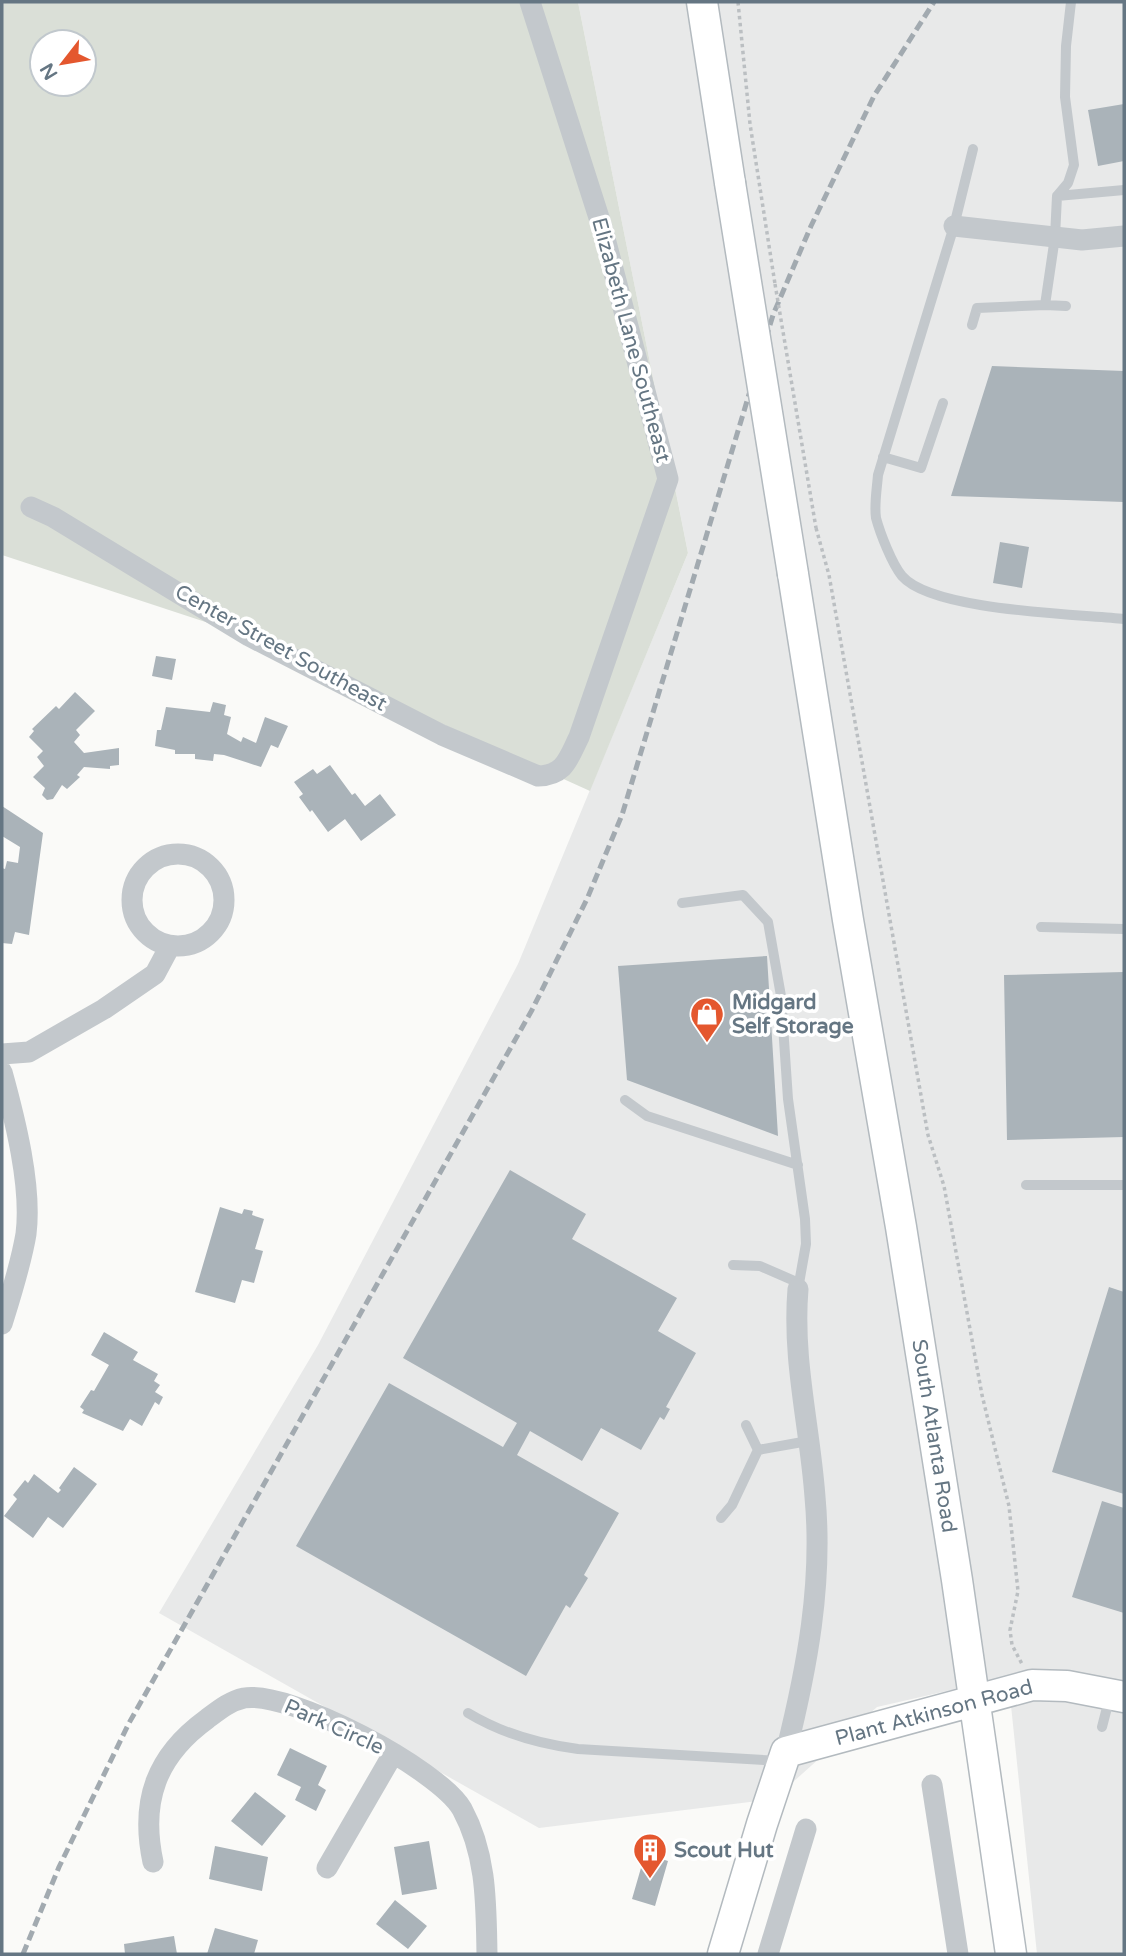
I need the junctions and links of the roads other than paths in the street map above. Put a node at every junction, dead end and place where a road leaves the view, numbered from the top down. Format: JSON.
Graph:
{"nodes":[{"id":1,"x":530,"y":2,"type":"edge"},
{"id":2,"x":702,"y":2,"type":"edge"},
{"id":3,"x":1071,"y":2,"type":"edge"},
{"id":4,"x":973,"y":149,"type":"dead end"},
{"id":5,"x":1124,"y":190,"type":"edge"},
{"id":6,"x":1057,"y":195,"type":"junction"},
{"id":7,"x":954,"y":226,"type":"junction"},
{"id":8,"x":1124,"y":236,"type":"edge"},
{"id":9,"x":1055,"y":237,"type":"junction"},
{"id":10,"x":1045,"y":305,"type":"junction"},
{"id":11,"x":1066,"y":306,"type":"dead end"},
{"id":12,"x":972,"y":325,"type":"dead end"},
{"id":13,"x":943,"y":402,"type":"dead end"},
{"id":14,"x":883,"y":457,"type":"junction"},
{"id":15,"x":31,"y":507,"type":"dead end"},
{"id":16,"x":1124,"y":619,"type":"edge"},
{"id":17,"x":538,"y":776,"type":"joint"},
{"id":18,"x":682,"y":903,"type":"dead end"},
{"id":19,"x":1041,"y":927,"type":"dead end"},
{"id":20,"x":1124,"y":929,"type":"edge"},
{"id":21,"x":170,"y":946,"type":"junction"},
{"id":22,"x":2,"y":1054,"type":"edge"},
{"id":23,"x":2,"y":1072,"type":"edge"},
{"id":24,"x":625,"y":1100,"type":"dead end"},
{"id":25,"x":798,"y":1165,"type":"junction"},
{"id":26,"x":1026,"y":1185,"type":"dead end"},
{"id":27,"x":1124,"y":1185,"type":"edge"},
{"id":28,"x":733,"y":1265,"type":"dead end"},
{"id":29,"x":799,"y":1286,"type":"junction"},
{"id":30,"x":2,"y":1324,"type":"edge"},
{"id":31,"x":746,"y":1425,"type":"dead end"},
{"id":32,"x":808,"y":1441,"type":"junction"},
{"id":33,"x":758,"y":1450,"type":"junction"},
{"id":34,"x":721,"y":1518,"type":"dead end"},
{"id":35,"x":1117,"y":1695,"type":"edge"},
{"id":36,"x":974,"y":1700,"type":"junction"},
{"id":37,"x":468,"y":1713,"type":"dead end"},
{"id":38,"x":1102,"y":1727,"type":"dead end"},
{"id":39,"x":393,"y":1754,"type":"junction"},
{"id":40,"x":785,"y":1757,"type":"junction"},
{"id":41,"x":932,"y":1785,"type":"dead end"},
{"id":42,"x":806,"y":1829,"type":"dead end"},
{"id":43,"x":153,"y":1862,"type":"dead end"},
{"id":44,"x":327,"y":1868,"type":"dead end"},
{"id":45,"x":486,"y":1954,"type":"edge"},
{"id":46,"x":723,"y":1954,"type":"edge"},
{"id":47,"x":768,"y":1954,"type":"edge"},
{"id":48,"x":958,"y":1954,"type":"edge"},
{"id":49,"x":1012,"y":1954,"type":"edge"}],
"edges":[{"from":1,"to":17,"type":"street","name":"Elizabeth Lane Southeast"},
{"from":2,"to":36,"type":"main road","name":"South Atlanta Road","bridge":true},
{"from":3,"to":6,"type":"lane"},
{"from":4,"to":7,"type":"lane"},
{"from":5,"to":6,"type":"lane"},
{"from":6,"to":9,"type":"lane"},
{"from":7,"to":9,"type":"street"},
{"from":7,"to":14,"type":"lane"},
{"from":8,"to":9,"type":"street"},
{"from":9,"to":10,"type":"lane"},
{"from":10,"to":11,"type":"lane"},
{"from":10,"to":12,"type":"lane"},
{"from":13,"to":14,"type":"lane"},
{"from":14,"to":16,"type":"lane"},
{"from":15,"to":17,"type":"street","name":"Center Street Southeast"},
{"from":18,"to":25,"type":"lane"},
{"from":19,"to":20,"type":"lane"},
{"from":21,"to":21,"type":"street"},
{"from":21,"to":22,"type":"street"},
{"from":23,"to":30,"type":"street"},
{"from":24,"to":25,"type":"lane"},
{"from":25,"to":29,"type":"lane"},
{"from":26,"to":27,"type":"lane"},
{"from":28,"to":29,"type":"lane"},
{"from":29,"to":32,"type":"street"},
{"from":31,"to":33,"type":"lane"},
{"from":32,"to":33,"type":"lane"},
{"from":32,"to":40,"type":"street"},
{"from":33,"to":34,"type":"lane"},
{"from":35,"to":36,"type":"main road","name":"Plant Atkinson Road"},
{"from":35,"to":38,"type":"lane"},
{"from":36,"to":40,"type":"main road","name":"Plant Atkinson Road"},
{"from":36,"to":49,"type":"main road","name":"South Atlanta Road"},
{"from":37,"to":40,"type":"lane"},
{"from":39,"to":43,"type":"street","name":"Park Circle"},
{"from":39,"to":44,"type":"street"},
{"from":39,"to":45,"type":"street","name":"Park Circle"},
{"from":40,"to":46,"type":"main road"},
{"from":41,"to":48,"type":"street"},
{"from":42,"to":47,"type":"street"}]}
